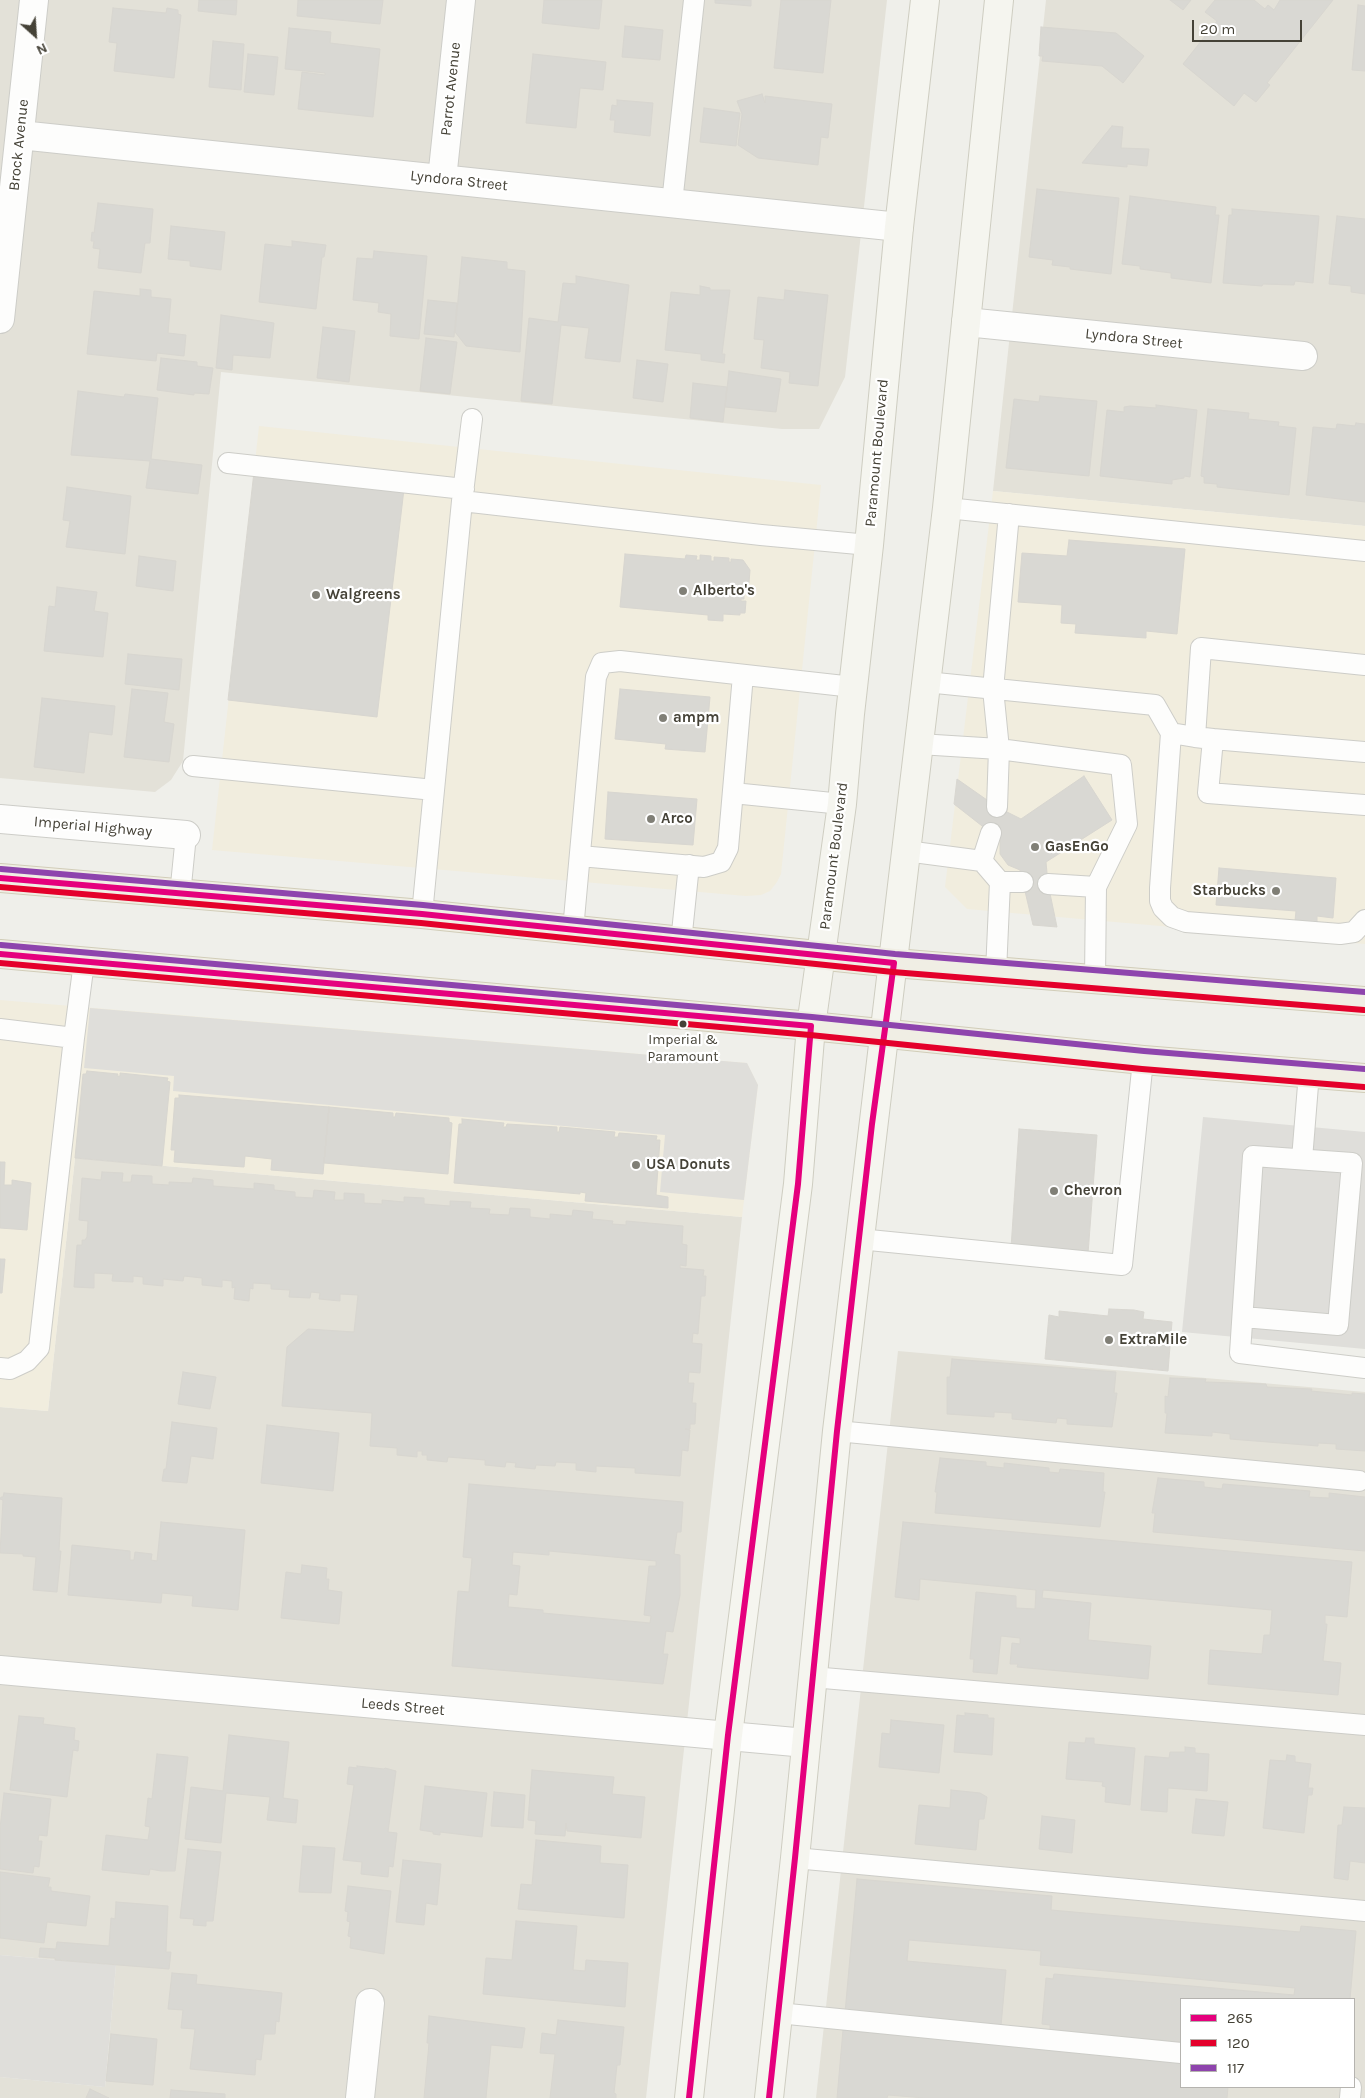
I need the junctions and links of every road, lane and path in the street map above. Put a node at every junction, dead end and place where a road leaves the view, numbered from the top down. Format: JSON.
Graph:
{"nodes":[{"id":1,"x":34,"y":0,"type":"edge"},
{"id":2,"x":460,"y":0,"type":"edge"},
{"id":3,"x":694,"y":0,"type":"edge"},
{"id":4,"x":925,"y":0,"type":"edge"},
{"id":5,"x":999,"y":0,"type":"edge"},
{"id":6,"x":20,"y":135,"type":"junction"},
{"id":7,"x":442,"y":179,"type":"junction"},
{"id":8,"x":672,"y":203,"type":"junction"},
{"id":9,"x":899,"y":227,"type":"junction"},
{"id":10,"x":0,"y":319,"type":"edge"},
{"id":11,"x":966,"y":322,"type":"junction"},
{"id":12,"x":1303,"y":356,"type":"dead end"},
{"id":13,"x":472,"y":419,"type":"dead end"},
{"id":14,"x":228,"y":463,"type":"dead end"},
{"id":15,"x":463,"y":495,"type":"junction"},
{"id":16,"x":947,"y":508,"type":"junction"},
{"id":17,"x":1009,"y":514,"type":"junction"},
{"id":18,"x":869,"y":545,"type":"junction"},
{"id":19,"x":1365,"y":551,"type":"edge"},
{"id":20,"x":1365,"y":665,"type":"edge"},
{"id":21,"x":743,"y":675,"type":"junction"},
{"id":22,"x":926,"y":682,"type":"junction"},
{"id":23,"x":853,"y":687,"type":"junction"},
{"id":24,"x":993,"y":689,"type":"junction"},
{"id":25,"x":1170,"y":733,"type":"junction"},
{"id":26,"x":1204,"y":738,"type":"junction"},
{"id":27,"x":919,"y":744,"type":"junction"},
{"id":28,"x":999,"y":749,"type":"junction"},
{"id":29,"x":1365,"y":752,"type":"edge"},
{"id":30,"x":193,"y":766,"type":"dead end"},
{"id":31,"x":434,"y":790,"type":"junction"},
{"id":32,"x":733,"y":793,"type":"junction"},
{"id":33,"x":842,"y":804,"type":"junction"},
{"id":34,"x":1365,"y":805,"type":"edge"},
{"id":35,"x":997,"y":807,"type":"dead end"},
{"id":36,"x":0,"y":819,"type":"edge"},
{"id":37,"x":991,"y":833,"type":"dead end"},
{"id":38,"x":186,"y":835,"type":"joint"},
{"id":39,"x":906,"y":851,"type":"junction"},
{"id":40,"x":580,"y":856,"type":"junction"},
{"id":41,"x":982,"y":861,"type":"junction"},
{"id":42,"x":689,"y":865,"type":"junction"},
{"id":43,"x":0,"y":878,"type":"edge"},
{"id":44,"x":1000,"y":882,"type":"junction"},
{"id":45,"x":1023,"y":882,"type":"dead end"},
{"id":46,"x":1048,"y":884,"type":"dead end"},
{"id":47,"x":1096,"y":888,"type":"junction"},
{"id":48,"x":180,"y":895,"type":"junction"},
{"id":49,"x":422,"y":914,"type":"junction"},
{"id":50,"x":1365,"y":920,"type":"edge"},
{"id":51,"x":573,"y":930,"type":"junction"},
{"id":52,"x":681,"y":942,"type":"junction"},
{"id":53,"x":0,"y":954,"type":"edge"},
{"id":54,"x":821,"y":956,"type":"junction"},
{"id":55,"x":84,"y":962,"type":"junction"},
{"id":56,"x":894,"y":963,"type":"junction"},
{"id":57,"x":996,"y":972,"type":"junction"},
{"id":58,"x":1095,"y":979,"type":"junction"},
{"id":59,"x":1365,"y":1000,"type":"edge"},
{"id":60,"x":812,"y":1026,"type":"junction"},
{"id":61,"x":0,"y":1029,"type":"edge"},
{"id":62,"x":884,"y":1034,"type":"junction"},
{"id":63,"x":74,"y":1038,"type":"junction"},
{"id":64,"x":1143,"y":1060,"type":"junction"},
{"id":65,"x":1309,"y":1073,"type":"junction"},
{"id":66,"x":1365,"y":1078,"type":"edge"},
{"id":67,"x":1302,"y":1159,"type":"junction"},
{"id":68,"x":859,"y":1239,"type":"junction"},
{"id":69,"x":1243,"y":1317,"type":"junction"},
{"id":70,"x":0,"y":1368,"type":"edge"},
{"id":71,"x":1365,"y":1368,"type":"edge"},
{"id":72,"x":836,"y":1431,"type":"junction"},
{"id":73,"x":1359,"y":1481,"type":"dead end"},
{"id":74,"x":0,"y":1670,"type":"edge"},
{"id":75,"x":812,"y":1677,"type":"junction"},
{"id":76,"x":1365,"y":1724,"type":"edge"},
{"id":77,"x":728,"y":1735,"type":"junction"},
{"id":78,"x":806,"y":1743,"type":"junction"},
{"id":79,"x":795,"y":1858,"type":"junction"},
{"id":80,"x":1365,"y":1912,"type":"edge"},
{"id":81,"x":370,"y":2003,"type":"dead end"},
{"id":82,"x":778,"y":2013,"type":"junction"},
{"id":83,"x":1180,"y":2053,"type":"edge"},
{"id":84,"x":360,"y":2098,"type":"edge"},
{"id":85,"x":688,"y":2098,"type":"edge"},
{"id":86,"x":769,"y":2098,"type":"edge"}],
"edges":[{"from":1,"to":6,"type":"street","name":"Brock Avenue"},
{"from":2,"to":7,"type":"street","name":"Parrot Avenue"},
{"from":3,"to":8,"type":"lane"},
{"from":4,"to":9,"type":"main road","name":"Paramount Boulevard"},
{"from":5,"to":11,"type":"main road"},
{"from":6,"to":7,"type":"street","name":"Lyndora Street"},
{"from":6,"to":10,"type":"street","name":"Brock Avenue"},
{"from":7,"to":8,"type":"street","name":"Lyndora Street"},
{"from":8,"to":9,"type":"street","name":"Lyndora Street"},
{"from":9,"to":18,"type":"main road","name":"Paramount Boulevard"},
{"from":11,"to":12,"type":"street","name":"Lyndora Street"},
{"from":11,"to":16,"type":"main road"},
{"from":13,"to":15,"type":"lane"},
{"from":14,"to":15,"type":"lane"},
{"from":15,"to":18,"type":"lane"},
{"from":15,"to":31,"type":"lane"},
{"from":16,"to":17,"type":"lane"},
{"from":16,"to":22,"type":"main road"},
{"from":17,"to":19,"type":"lane"},
{"from":17,"to":24,"type":"lane"},
{"from":18,"to":23,"type":"main road","name":"Paramount Boulevard"},
{"from":20,"to":26,"type":"lane"},
{"from":21,"to":23,"type":"lane"},
{"from":21,"to":32,"type":"lane"},
{"from":21,"to":40,"type":"lane"},
{"from":22,"to":24,"type":"lane"},
{"from":22,"to":27,"type":"main road"},
{"from":23,"to":33,"type":"main road","name":"Paramount Boulevard"},
{"from":24,"to":25,"type":"lane"},
{"from":24,"to":28,"type":"lane"},
{"from":25,"to":26,"type":"lane"},
{"from":25,"to":50,"type":"lane"},
{"from":26,"to":29,"type":"lane"},
{"from":26,"to":34,"type":"lane"},
{"from":27,"to":28,"type":"lane"},
{"from":27,"to":39,"type":"main road"},
{"from":28,"to":35,"type":"lane"},
{"from":28,"to":47,"type":"lane"},
{"from":30,"to":31,"type":"lane"},
{"from":31,"to":49,"type":"lane"},
{"from":32,"to":33,"type":"lane"},
{"from":32,"to":42,"type":"lane"},
{"from":33,"to":54,"type":"main road","name":"Paramount Boulevard"},
{"from":36,"to":38,"type":"street","name":"Imperial Highway"},
{"from":37,"to":41,"type":"lane"},
{"from":38,"to":48,"type":"lane"},
{"from":39,"to":41,"type":"lane"},
{"from":39,"to":56,"type":"main road"},
{"from":40,"to":42,"type":"lane"},
{"from":40,"to":51,"type":"lane"},
{"from":41,"to":44,"type":"lane"},
{"from":42,"to":52,"type":"lane"},
{"from":43,"to":48,"type":"main road"},
{"from":44,"to":45,"type":"lane"},
{"from":44,"to":57,"type":"lane"},
{"from":46,"to":47,"type":"lane"},
{"from":47,"to":58,"type":"lane"},
{"from":48,"to":49,"type":"main road"},
{"from":49,"to":51,"type":"main road"},
{"from":51,"to":52,"type":"main road"},
{"from":52,"to":54,"type":"main road"},
{"from":53,"to":55,"type":"main road"},
{"from":54,"to":56,"type":"main road"},
{"from":54,"to":60,"type":"main road","name":"Paramount Boulevard"},
{"from":55,"to":60,"type":"main road"},
{"from":55,"to":63,"type":"lane"},
{"from":56,"to":57,"type":"main road"},
{"from":56,"to":62,"type":"main road"},
{"from":57,"to":58,"type":"main road"},
{"from":58,"to":59,"type":"main road"},
{"from":60,"to":62,"type":"main road"},
{"from":60,"to":77,"type":"main road","name":"Paramount Boulevard"},
{"from":61,"to":63,"type":"lane"},
{"from":62,"to":64,"type":"main road"},
{"from":62,"to":68,"type":"main road"},
{"from":63,"to":70,"type":"lane"},
{"from":64,"to":65,"type":"main road"},
{"from":64,"to":68,"type":"lane"},
{"from":65,"to":66,"type":"main road"},
{"from":65,"to":67,"type":"lane"},
{"from":67,"to":69,"type":"lane"},
{"from":67,"to":69,"type":"lane"},
{"from":68,"to":72,"type":"main road"},
{"from":69,"to":71,"type":"lane"},
{"from":72,"to":73,"type":"lane"},
{"from":72,"to":75,"type":"main road"},
{"from":74,"to":77,"type":"street","name":"Leeds Street"},
{"from":75,"to":76,"type":"lane"},
{"from":75,"to":78,"type":"main road"},
{"from":77,"to":78,"type":"street","name":"Leeds Street"},
{"from":77,"to":85,"type":"main road","name":"Paramount Boulevard"},
{"from":78,"to":79,"type":"main road"},
{"from":79,"to":80,"type":"lane"},
{"from":79,"to":82,"type":"main road"},
{"from":81,"to":84,"type":"street"},
{"from":82,"to":83,"type":"lane"},
{"from":82,"to":86,"type":"main road"}]}
